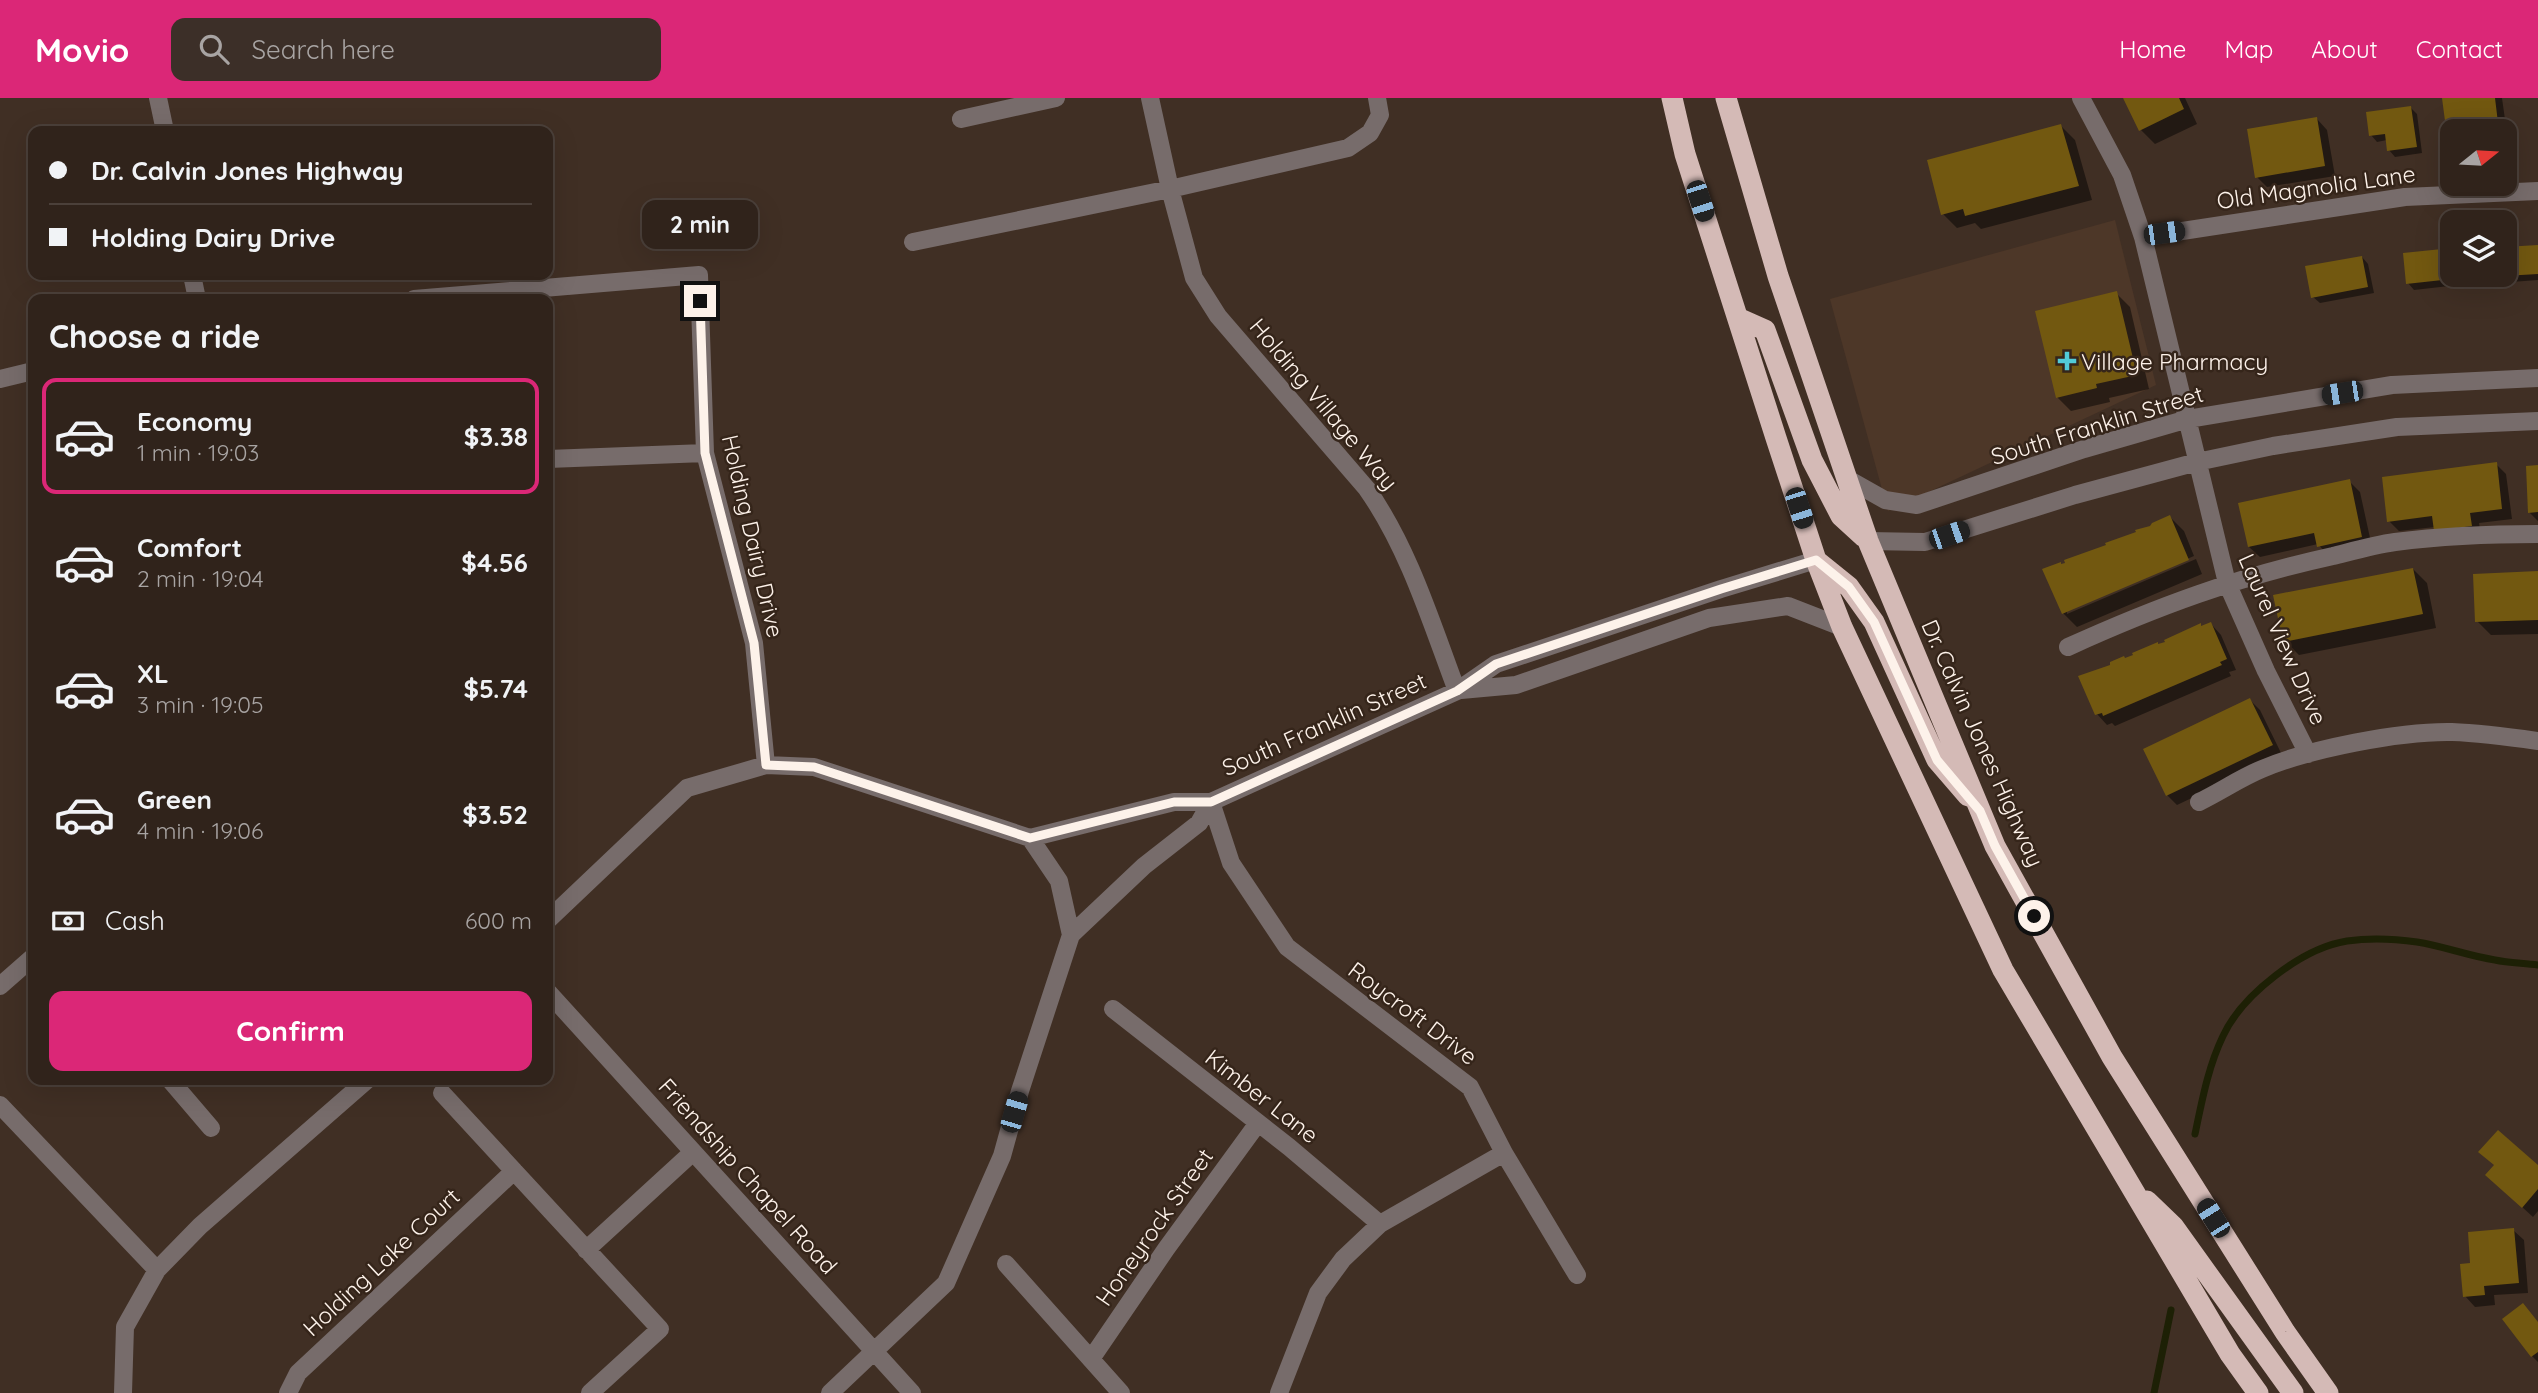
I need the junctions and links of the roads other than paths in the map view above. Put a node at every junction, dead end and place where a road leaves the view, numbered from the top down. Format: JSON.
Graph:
{"nodes":[{"id":1,"x":158,"y":98,"type":"edge"},
{"id":2,"x":1056,"y":98,"type":"edge"},
{"id":3,"x":1150,"y":98,"type":"edge"},
{"id":4,"x":1377,"y":98,"type":"edge"},
{"id":5,"x":1672,"y":98,"type":"edge"},
{"id":6,"x":1714,"y":98,"type":"edge"},
{"id":7,"x":1726,"y":98,"type":"edge"},
{"id":8,"x":2081,"y":98,"type":"edge"},
{"id":9,"x":961,"y":119,"type":"dead end"},
{"id":10,"x":164,"y":126,"type":"edge"},
{"id":11,"x":1732,"y":127,"type":"junction"},
{"id":12,"x":1170,"y":189,"type":"junction"},
{"id":13,"x":2538,"y":191,"type":"edge"},
{"id":14,"x":2143,"y":237,"type":"junction"},
{"id":15,"x":913,"y":242,"type":"dead end"},
{"id":16,"x":473,"y":294,"type":"edge"},
{"id":17,"x":1738,"y":318,"type":"junction"},
{"id":18,"x":28,"y":372,"type":"edge"},
{"id":19,"x":2538,"y":378,"type":"edge"},
{"id":20,"x":0,"y":380,"type":"edge"},
{"id":21,"x":2188,"y":419,"type":"junction"},
{"id":22,"x":2538,"y":421,"type":"edge"},
{"id":23,"x":705,"y":453,"type":"junction"},
{"id":24,"x":553,"y":459,"type":"edge"},
{"id":25,"x":2197,"y":462,"type":"junction"},
{"id":26,"x":1846,"y":478,"type":"junction"},
{"id":27,"x":2538,"y":534,"type":"edge"},
{"id":28,"x":1868,"y":541,"type":"junction"},
{"id":29,"x":1816,"y":560,"type":"junction"},
{"id":30,"x":2227,"y":583,"type":"junction"},
{"id":31,"x":1842,"y":627,"type":"junction"},
{"id":32,"x":2068,"y":647,"type":"dead end"},
{"id":33,"x":1457,"y":691,"type":"junction"},
{"id":34,"x":2538,"y":741,"type":"edge"},
{"id":35,"x":2308,"y":754,"type":"junction"},
{"id":36,"x":766,"y":765,"type":"junction"},
{"id":37,"x":1211,"y":802,"type":"junction"},
{"id":38,"x":2199,"y":802,"type":"dead end"},
{"id":39,"x":1980,"y":811,"type":"junction"},
{"id":40,"x":1030,"y":838,"type":"junction"},
{"id":41,"x":553,"y":915,"type":"edge"},
{"id":42,"x":1071,"y":935,"type":"junction"},
{"id":43,"x":28,"y":961,"type":"edge"},
{"id":44,"x":0,"y":986,"type":"edge"},
{"id":45,"x":553,"y":998,"type":"edge"},
{"id":46,"x":1113,"y":1009,"type":"dead end"},
{"id":47,"x":174,"y":1085,"type":"edge"},
{"id":48,"x":361,"y":1085,"type":"edge"},
{"id":49,"x":442,"y":1093,"type":"dead end"},
{"id":50,"x":0,"y":1105,"type":"edge"},
{"id":51,"x":1258,"y":1123,"type":"junction"},
{"id":52,"x":211,"y":1128,"type":"dead end"},
{"id":53,"x":692,"y":1152,"type":"junction"},
{"id":54,"x":1504,"y":1153,"type":"junction"},
{"id":55,"x":514,"y":1171,"type":"junction"},
{"id":56,"x":2132,"y":1188,"type":"junction"},
{"id":57,"x":1380,"y":1224,"type":"junction"},
{"id":58,"x":586,"y":1250,"type":"junction"},
{"id":59,"x":1006,"y":1264,"type":"dead end"},
{"id":60,"x":157,"y":1270,"type":"junction"},
{"id":61,"x":1577,"y":1275,"type":"dead end"},
{"id":62,"x":874,"y":1352,"type":"junction"},
{"id":63,"x":1091,"y":1359,"type":"junction"},
{"id":64,"x":123,"y":1393,"type":"edge"},
{"id":65,"x":288,"y":1393,"type":"edge"},
{"id":66,"x":590,"y":1393,"type":"edge"},
{"id":67,"x":830,"y":1393,"type":"edge"},
{"id":68,"x":912,"y":1393,"type":"edge"},
{"id":69,"x":1121,"y":1393,"type":"edge"},
{"id":70,"x":1279,"y":1393,"type":"edge"},
{"id":71,"x":2258,"y":1393,"type":"edge"},
{"id":72,"x":2293,"y":1393,"type":"edge"},
{"id":73,"x":2328,"y":1393,"type":"edge"}],
"edges":[{"from":1,"to":10,"type":"street"},
{"from":2,"to":9,"type":"street"},
{"from":3,"to":12,"type":"street","name":"Holding Village Way"},
{"from":4,"to":12,"type":"street"},
{"from":5,"to":17,"type":"highway"},
{"from":6,"to":11,"type":"highway"},
{"from":7,"to":11,"type":"highway","name":"Dr. Calvin Jones Highway"},
{"from":8,"to":14,"type":"street","name":"Laurel View Drive"},
{"from":11,"to":26,"type":"highway","name":"Dr. Calvin Jones Highway"},
{"from":12,"to":15,"type":"street"},
{"from":12,"to":33,"type":"street","name":"Holding Village Way"},
{"from":13,"to":14,"type":"street","name":"Old Magnolia Lane"},
{"from":14,"to":21,"type":"street","name":"Laurel View Drive"},
{"from":16,"to":23,"type":"street","name":"Holding Dairy Drive"},
{"from":17,"to":28,"type":"highway"},
{"from":17,"to":29,"type":"highway"},
{"from":18,"to":20,"type":"street"},
{"from":19,"to":21,"type":"street","name":"South Franklin Street"},
{"from":21,"to":25,"type":"street","name":"Laurel View Drive"},
{"from":21,"to":26,"type":"street","name":"South Franklin Street"},
{"from":22,"to":25,"type":"street"},
{"from":23,"to":24,"type":"street"},
{"from":23,"to":36,"type":"street","name":"Holding Dairy Drive"},
{"from":25,"to":28,"type":"street"},
{"from":25,"to":30,"type":"street","name":"Laurel View Drive"},
{"from":26,"to":28,"type":"highway","name":"Dr. Calvin Jones Highway"},
{"from":27,"to":30,"type":"street"},
{"from":28,"to":39,"type":"highway","name":"Dr. Calvin Jones Highway"},
{"from":29,"to":31,"type":"highway"},
{"from":29,"to":33,"type":"street","name":"South Franklin Street"},
{"from":29,"to":39,"type":"highway"},
{"from":30,"to":32,"type":"street"},
{"from":30,"to":35,"type":"street","name":"Laurel View Drive"},
{"from":31,"to":33,"type":"street","name":"South Franklin Street"},
{"from":31,"to":56,"type":"highway"},
{"from":33,"to":37,"type":"street","name":"South Franklin Street"},
{"from":34,"to":35,"type":"street"},
{"from":35,"to":38,"type":"street"},
{"from":36,"to":40,"type":"street"},
{"from":36,"to":41,"type":"street"},
{"from":37,"to":40,"type":"street","name":"South Franklin Street"},
{"from":37,"to":42,"type":"street","name":"South Franklin Street"},
{"from":37,"to":54,"type":"street","name":"Roycroft Drive"},
{"from":39,"to":73,"type":"highway","name":"Dr. Calvin Jones Highway"},
{"from":40,"to":42,"type":"street"},
{"from":42,"to":62,"type":"street","name":"South Franklin Street"},
{"from":43,"to":44,"type":"street"},
{"from":45,"to":53,"type":"street","name":"Friendship Chapel Road"},
{"from":46,"to":51,"type":"street","name":"Kimber Lane"},
{"from":47,"to":52,"type":"street"},
{"from":48,"to":60,"type":"street"},
{"from":49,"to":55,"type":"street"},
{"from":50,"to":60,"type":"street"},
{"from":51,"to":57,"type":"street","name":"Kimber Lane"},
{"from":51,"to":63,"type":"street","name":"Honeyrock Street"},
{"from":53,"to":58,"type":"street"},
{"from":53,"to":62,"type":"street","name":"Friendship Chapel Road"},
{"from":54,"to":57,"type":"street"},
{"from":54,"to":61,"type":"street","name":"Roycroft Drive"},
{"from":55,"to":58,"type":"street"},
{"from":55,"to":65,"type":"street","name":"Holding Lake Court"},
{"from":56,"to":71,"type":"highway"},
{"from":56,"to":72,"type":"highway"},
{"from":57,"to":70,"type":"street"},
{"from":58,"to":66,"type":"street"},
{"from":59,"to":63,"type":"street"},
{"from":60,"to":64,"type":"street"},
{"from":62,"to":67,"type":"street","name":"South Franklin Street"},
{"from":62,"to":68,"type":"street","name":"Friendship Chapel Road"},
{"from":63,"to":69,"type":"street"}]}
